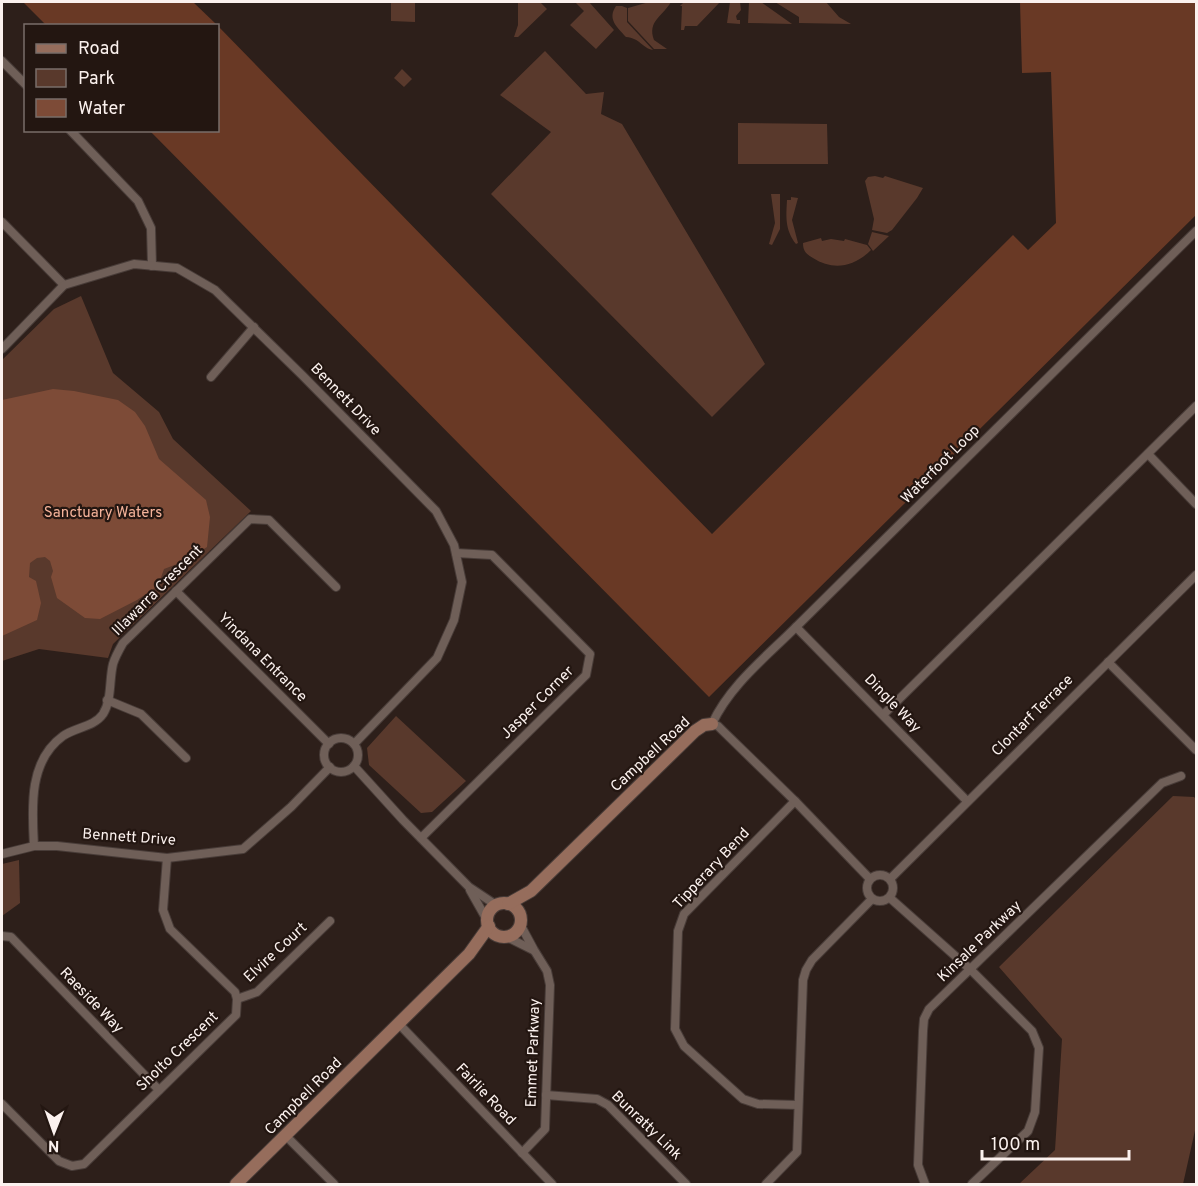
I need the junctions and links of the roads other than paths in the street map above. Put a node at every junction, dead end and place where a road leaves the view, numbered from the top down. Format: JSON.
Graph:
{"nodes":[{"id":1,"x":2,"y":61,"type":"edge"},
{"id":2,"x":24,"y":83,"type":"edge"},
{"id":3,"x":72,"y":132,"type":"edge"},
{"id":4,"x":2,"y":222,"type":"edge"},
{"id":5,"x":1197,"y":231,"type":"edge"},
{"id":6,"x":152,"y":266,"type":"junction"},
{"id":7,"x":64,"y":285,"type":"junction"},
{"id":8,"x":254,"y":327,"type":"junction"},
{"id":9,"x":2,"y":349,"type":"edge"},
{"id":10,"x":211,"y":377,"type":"dead end"},
{"id":11,"x":1197,"y":406,"type":"edge"},
{"id":12,"x":1148,"y":454,"type":"junction"},
{"id":13,"x":1197,"y":504,"type":"edge"},
{"id":14,"x":456,"y":553,"type":"junction"},
{"id":15,"x":1196,"y":576,"type":"edge"},
{"id":16,"x":336,"y":587,"type":"dead end"},
{"id":17,"x":176,"y":591,"type":"junction"},
{"id":18,"x":796,"y":627,"type":"junction"},
{"id":19,"x":1108,"y":662,"type":"junction"},
{"id":20,"x":108,"y":700,"type":"junction"},
{"id":21,"x":884,"y":714,"type":"junction"},
{"id":22,"x":712,"y":724,"type":"junction"},
{"id":23,"x":328,"y":744,"type":"junction"},
{"id":24,"x":354,"y":744,"type":"junction"},
{"id":25,"x":1197,"y":750,"type":"edge"},
{"id":26,"x":186,"y":758,"type":"dead end"},
{"id":27,"x":354,"y":766,"type":"junction"},
{"id":28,"x":330,"y":767,"type":"junction"},
{"id":29,"x":1180,"y":776,"type":"dead end"},
{"id":30,"x":795,"y":801,"type":"junction"},
{"id":31,"x":967,"y":801,"type":"junction"},
{"id":32,"x":421,"y":838,"type":"junction"},
{"id":33,"x":34,"y":846,"type":"junction"},
{"id":34,"x":2,"y":854,"type":"edge"},
{"id":35,"x":167,"y":858,"type":"junction"},
{"id":36,"x":870,"y":879,"type":"junction"},
{"id":37,"x":890,"y":879,"type":"junction"},
{"id":38,"x":469,"y":887,"type":"junction"},
{"id":39,"x":531,"y":891,"type":"junction"},
{"id":40,"x":872,"y":898,"type":"junction"},
{"id":41,"x":890,"y":898,"type":"junction"},
{"id":42,"x":502,"y":904,"type":"junction"},
{"id":43,"x":521,"y":920,"type":"junction"},
{"id":44,"x":330,"y":921,"type":"dead end"},
{"id":45,"x":488,"y":923,"type":"junction"},
{"id":46,"x":2,"y":936,"type":"edge"},
{"id":47,"x":504,"y":936,"type":"junction"},
{"id":48,"x":534,"y":950,"type":"junction"},
{"id":49,"x":469,"y":954,"type":"junction"},
{"id":50,"x":971,"y":970,"type":"junction"},
{"id":51,"x":237,"y":999,"type":"junction"},
{"id":52,"x":399,"y":1024,"type":"junction"},
{"id":53,"x":159,"y":1090,"type":"junction"},
{"id":54,"x":546,"y":1095,"type":"junction"},
{"id":55,"x":2,"y":1104,"type":"edge"},
{"id":56,"x":798,"y":1105,"type":"junction"},
{"id":57,"x":286,"y":1136,"type":"junction"},
{"id":58,"x":522,"y":1153,"type":"junction"},
{"id":59,"x":236,"y":1185,"type":"edge"},
{"id":60,"x":334,"y":1185,"type":"edge"},
{"id":61,"x":552,"y":1185,"type":"edge"},
{"id":62,"x":686,"y":1185,"type":"edge"},
{"id":63,"x":766,"y":1185,"type":"edge"},
{"id":64,"x":925,"y":1185,"type":"edge"},
{"id":65,"x":972,"y":1185,"type":"edge"}],
"edges":[{"from":1,"to":2,"type":"street"},
{"from":3,"to":6,"type":"street"},
{"from":4,"to":7,"type":"street"},
{"from":5,"to":18,"type":"street","name":"Waterfoot Loop"},
{"from":6,"to":7,"type":"street","name":"Bennett Drive"},
{"from":6,"to":8,"type":"street","name":"Bennett Drive"},
{"from":7,"to":9,"type":"street","name":"Bennett Drive"},
{"from":8,"to":10,"type":"street"},
{"from":8,"to":14,"type":"street","name":"Bennett Drive"},
{"from":11,"to":12,"type":"street"},
{"from":12,"to":13,"type":"street"},
{"from":12,"to":21,"type":"street"},
{"from":14,"to":24,"type":"street","name":"Bennett Drive"},
{"from":14,"to":32,"type":"street","name":"Jasper Corner"},
{"from":15,"to":19,"type":"street","name":"Clontarf Terrace"},
{"from":16,"to":17,"type":"street","name":"Illawarra Crescent"},
{"from":17,"to":20,"type":"street","name":"Illawarra Crescent"},
{"from":17,"to":23,"type":"street","name":"Yindana Entrance"},
{"from":18,"to":21,"type":"street","name":"Dingle Way"},
{"from":18,"to":22,"type":"street","name":"Waterfoot Loop"},
{"from":19,"to":25,"type":"street"},
{"from":19,"to":31,"type":"street","name":"Clontarf Terrace"},
{"from":20,"to":26,"type":"street"},
{"from":20,"to":33,"type":"street","name":"Illawarra Crescent"},
{"from":21,"to":31,"type":"street","name":"Dingle Way"},
{"from":22,"to":30,"type":"street","name":"Campbell Road"},
{"from":22,"to":39,"type":"street","name":"Campbell Road"},
{"from":23,"to":24,"type":"street"},
{"from":23,"to":28,"type":"street"},
{"from":24,"to":27,"type":"street"},
{"from":27,"to":28,"type":"street"},
{"from":27,"to":32,"type":"street"},
{"from":28,"to":35,"type":"street","name":"Bennett Drive"},
{"from":29,"to":50,"type":"street","name":"Kinsale Parkway"},
{"from":30,"to":36,"type":"street","name":"Campbell Road"},
{"from":30,"to":56,"type":"street","name":"Tipperary Bend"},
{"from":31,"to":37,"type":"street","name":"Clontarf Terrace"},
{"from":32,"to":38,"type":"street"},
{"from":33,"to":34,"type":"street","name":"Bennett Drive"},
{"from":33,"to":35,"type":"street","name":"Bennett Drive"},
{"from":35,"to":51,"type":"street"},
{"from":36,"to":37,"type":"street"},
{"from":36,"to":40,"type":"street"},
{"from":37,"to":41,"type":"street"},
{"from":38,"to":42,"type":"street"},
{"from":38,"to":45,"type":"street"},
{"from":39,"to":42,"type":"street","name":"Campbell Road"},
{"from":39,"to":43,"type":"street","name":"Campbell Road"},
{"from":40,"to":41,"type":"street"},
{"from":40,"to":56,"type":"street"},
{"from":41,"to":50,"type":"street"},
{"from":42,"to":43,"type":"street"},
{"from":42,"to":45,"type":"street","name":"Campbell Road"},
{"from":43,"to":47,"type":"street","name":"Campbell Road"},
{"from":43,"to":48,"type":"street","name":"Emmet Parkway"},
{"from":44,"to":51,"type":"street","name":"Elvire Court"},
{"from":45,"to":47,"type":"street"},
{"from":45,"to":49,"type":"street","name":"Campbell Road"},
{"from":46,"to":53,"type":"street","name":"Raeside Way"},
{"from":47,"to":48,"type":"street"},
{"from":47,"to":49,"type":"street","name":"Campbell Road"},
{"from":48,"to":54,"type":"street","name":"Emmet Parkway"},
{"from":49,"to":52,"type":"street","name":"Campbell Road"},
{"from":50,"to":64,"type":"street","name":"Kinsale Parkway"},
{"from":50,"to":65,"type":"street"},
{"from":51,"to":53,"type":"street","name":"Sholto Crescent"},
{"from":52,"to":57,"type":"street","name":"Campbell Road"},
{"from":52,"to":58,"type":"street","name":"Fairlie Road"},
{"from":53,"to":55,"type":"street","name":"Sholto Crescent"},
{"from":54,"to":58,"type":"street","name":"Emmet Parkway"},
{"from":54,"to":62,"type":"street","name":"Bunratty Link"},
{"from":56,"to":63,"type":"street"},
{"from":57,"to":59,"type":"street","name":"Campbell Road"},
{"from":57,"to":60,"type":"street"},
{"from":58,"to":61,"type":"street","name":"Fairlie Road"}]}
